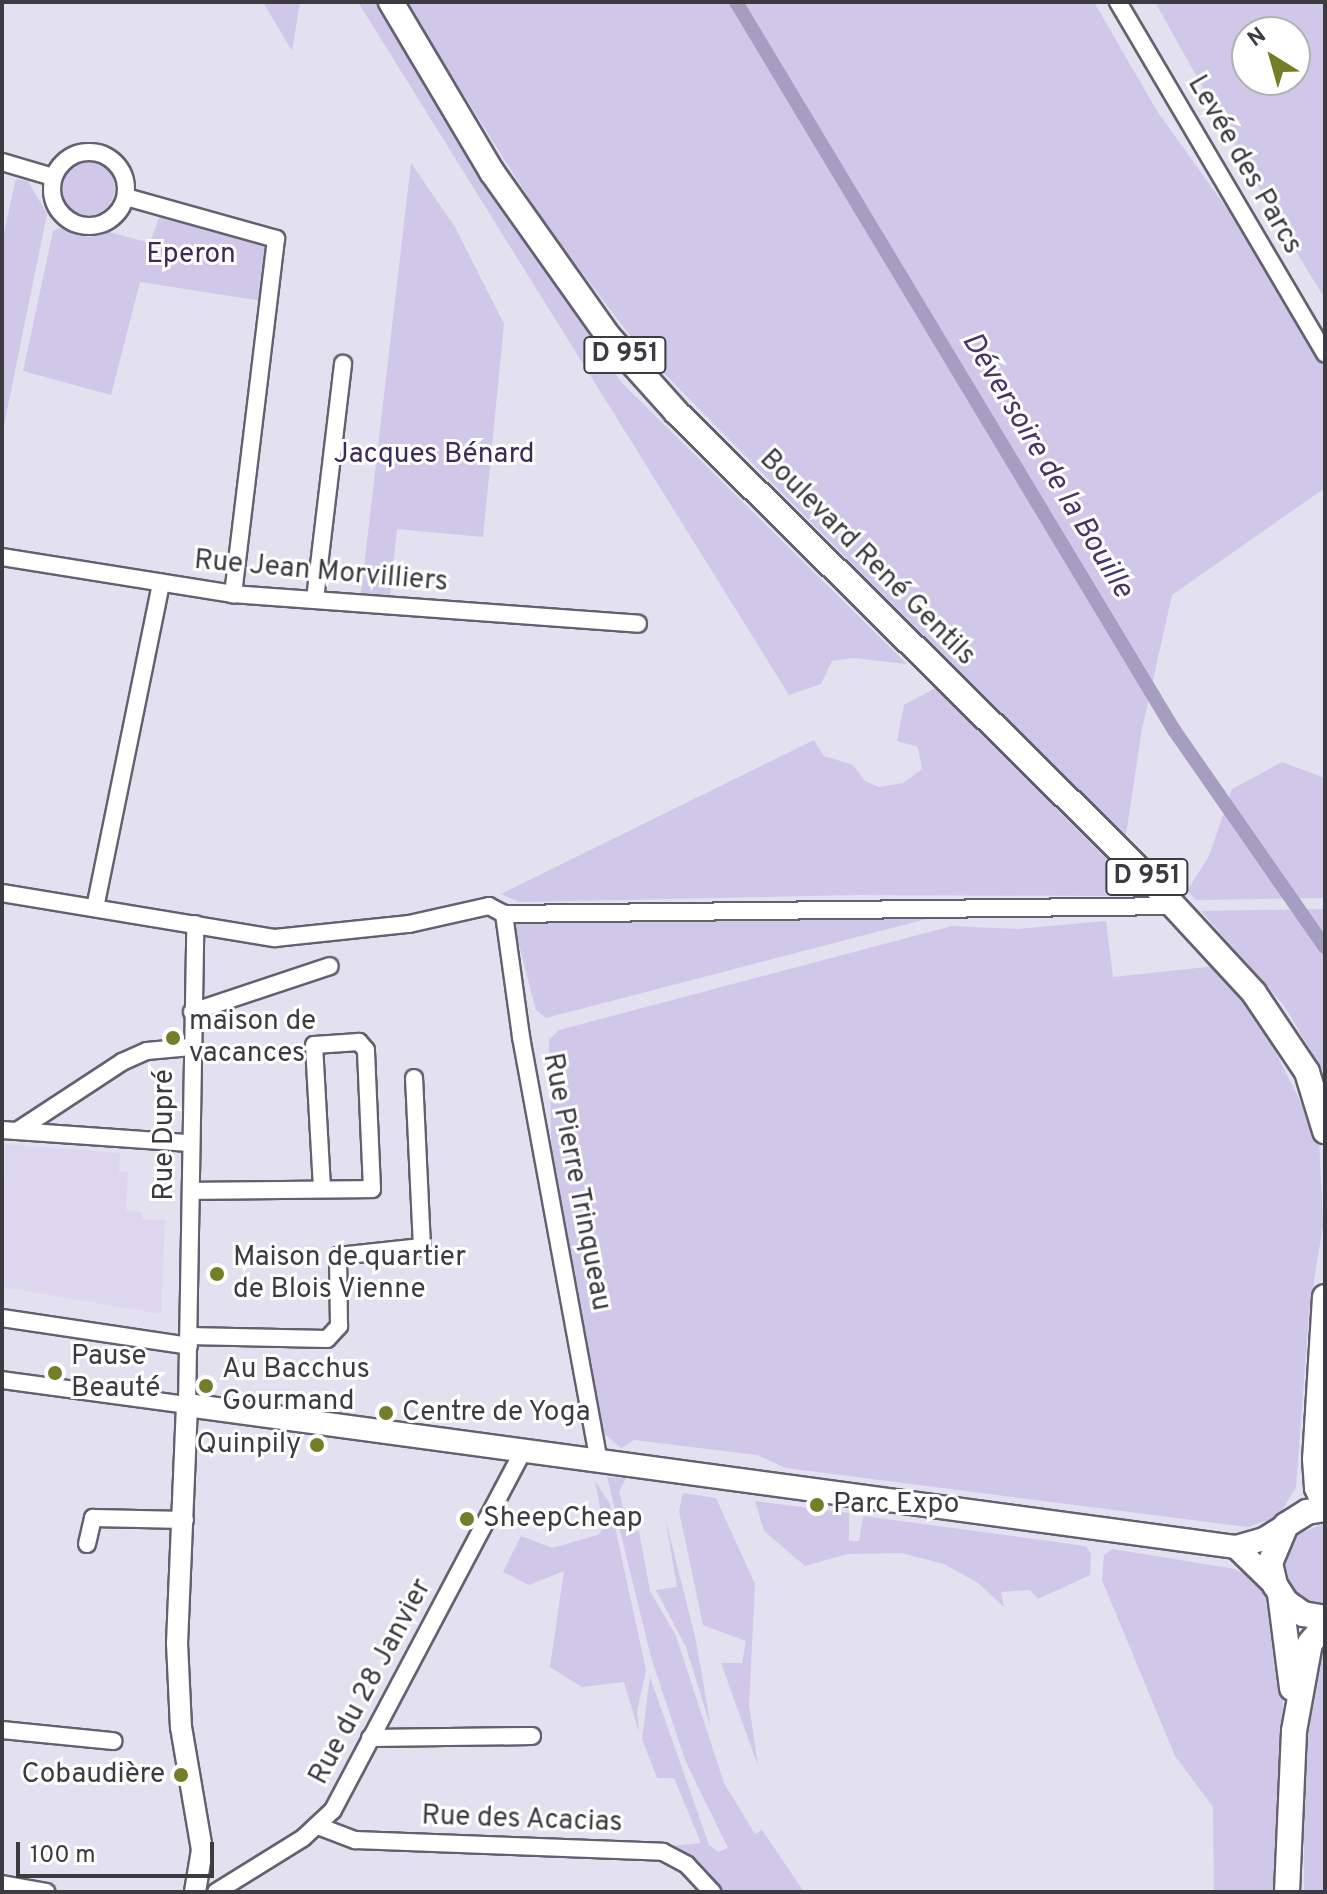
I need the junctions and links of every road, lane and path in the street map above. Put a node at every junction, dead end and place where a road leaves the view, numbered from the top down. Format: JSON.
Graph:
{"nodes":[{"id":1,"x":391,"y":2,"type":"edge"},
{"id":2,"x":1118,"y":2,"type":"edge"},
{"id":3,"x":2,"y":162,"type":"edge"},
{"id":4,"x":53,"y":177,"type":"junction"},
{"id":5,"x":126,"y":197,"type":"junction"},
{"id":6,"x":1325,"y":354,"type":"edge"},
{"id":7,"x":343,"y":364,"type":"dead end"},
{"id":8,"x":2,"y":557,"type":"edge"},
{"id":9,"x":161,"y":583,"type":"junction"},
{"id":10,"x":233,"y":594,"type":"junction"},
{"id":11,"x":315,"y":599,"type":"junction"},
{"id":12,"x":638,"y":624,"type":"dead end"},
{"id":13,"x":2,"y":893,"type":"edge"},
{"id":14,"x":1175,"y":906,"type":"junction"},
{"id":15,"x":95,"y":908,"type":"junction"},
{"id":16,"x":504,"y":914,"type":"junction"},
{"id":17,"x":195,"y":924,"type":"junction"},
{"id":18,"x":330,"y":966,"type":"dead end"},
{"id":19,"x":192,"y":1012,"type":"junction"},
{"id":20,"x":191,"y":1047,"type":"junction"},
{"id":21,"x":414,"y":1078,"type":"dead end"},
{"id":22,"x":10,"y":1130,"type":"edge"},
{"id":23,"x":1325,"y":1131,"type":"edge"},
{"id":24,"x":190,"y":1143,"type":"junction"},
{"id":25,"x":322,"y":1189,"type":"junction"},
{"id":26,"x":191,"y":1191,"type":"junction"},
{"id":27,"x":1325,"y":1297,"type":"edge"},
{"id":28,"x":2,"y":1318,"type":"edge"},
{"id":29,"x":189,"y":1341,"type":"junction"},
{"id":30,"x":2,"y":1380,"type":"edge"},
{"id":31,"x":187,"y":1405,"type":"junction"},
{"id":32,"x":1316,"y":1414,"type":"junction"},
{"id":33,"x":523,"y":1451,"type":"junction"},
{"id":34,"x":599,"y":1460,"type":"junction"},
{"id":35,"x":1325,"y":1507,"type":"edge"},
{"id":36,"x":185,"y":1520,"type":"junction"},
{"id":37,"x":1289,"y":1523,"type":"junction"},
{"id":38,"x":87,"y":1544,"type":"dead end"},
{"id":39,"x":1236,"y":1547,"type":"junction"},
{"id":40,"x":1277,"y":1589,"type":"junction"},
{"id":41,"x":1325,"y":1618,"type":"edge"},
{"id":42,"x":1325,"y":1625,"type":"edge"},
{"id":43,"x":2,"y":1730,"type":"edge"},
{"id":44,"x":1294,"y":1731,"type":"junction"},
{"id":45,"x":532,"y":1736,"type":"dead end"},
{"id":46,"x":370,"y":1738,"type":"junction"},
{"id":47,"x":113,"y":1741,"type":"dead end"},
{"id":48,"x":318,"y":1826,"type":"junction"},
{"id":49,"x":2,"y":1884,"type":"edge"},
{"id":50,"x":46,"y":1892,"type":"edge"},
{"id":51,"x":195,"y":1892,"type":"edge"},
{"id":52,"x":216,"y":1892,"type":"edge"},
{"id":53,"x":712,"y":1892,"type":"edge"},
{"id":54,"x":1287,"y":1892,"type":"edge"}],
"edges":[{"from":1,"to":14,"type":"main road","name":"Boulevard René Gentils","number":"D 951"},
{"from":2,"to":6,"type":"street","name":"Levée des Parcs"},
{"from":3,"to":4,"type":"street"},
{"from":4,"to":5,"type":"street"},
{"from":4,"to":5,"type":"street"},
{"from":5,"to":10,"type":"street"},
{"from":7,"to":11,"type":"street"},
{"from":8,"to":9,"type":"street","name":"Rue Jean Morvilliers"},
{"from":9,"to":10,"type":"street","name":"Rue Jean Morvilliers"},
{"from":9,"to":15,"type":"street"},
{"from":10,"to":11,"type":"street","name":"Rue Jean Morvilliers"},
{"from":11,"to":12,"type":"street","name":"Rue Jean Morvilliers"},
{"from":13,"to":15,"type":"street"},
{"from":14,"to":16,"type":"street"},
{"from":14,"to":23,"type":"main road","name":"Boulevard René Gentils","number":"D 951"},
{"from":15,"to":17,"type":"street"},
{"from":16,"to":17,"type":"street"},
{"from":16,"to":34,"type":"street","name":"Rue Pierre Trinqueau"},
{"from":17,"to":19,"type":"street","name":"Rue Dupré"},
{"from":18,"to":19,"type":"street"},
{"from":19,"to":20,"type":"street","name":"Rue Dupré"},
{"from":20,"to":22,"type":"street"},
{"from":20,"to":24,"type":"street","name":"Rue Dupré"},
{"from":21,"to":29,"type":"street"},
{"from":22,"to":24,"type":"street"},
{"from":24,"to":26,"type":"street","name":"Rue Dupré"},
{"from":25,"to":25,"type":"street"},
{"from":25,"to":26,"type":"street"},
{"from":26,"to":29,"type":"street","name":"Rue Dupré"},
{"from":27,"to":32,"type":"main road"},
{"from":28,"to":29,"type":"street"},
{"from":29,"to":31,"type":"street","name":"Rue Dupré"},
{"from":30,"to":31,"type":"street"},
{"from":31,"to":33,"type":"main road"},
{"from":31,"to":36,"type":"street"},
{"from":32,"to":35,"type":"main road"},
{"from":32,"to":37,"type":"main road"},
{"from":33,"to":34,"type":"main road"},
{"from":33,"to":46,"type":"street","name":"Rue du 28 Janvier"},
{"from":34,"to":39,"type":"main road"},
{"from":35,"to":37,"type":"main road"},
{"from":36,"to":38,"type":"street"},
{"from":36,"to":51,"type":"street"},
{"from":37,"to":39,"type":"main road"},
{"from":37,"to":40,"type":"main road"},
{"from":39,"to":40,"type":"main road"},
{"from":40,"to":41,"type":"main road"},
{"from":40,"to":44,"type":"main road"},
{"from":42,"to":44,"type":"main road"},
{"from":43,"to":47,"type":"street"},
{"from":44,"to":54,"type":"main road"},
{"from":45,"to":46,"type":"street"},
{"from":46,"to":48,"type":"street","name":"Rue du 28 Janvier"},
{"from":48,"to":52,"type":"street","name":"Rue du 28 Janvier"},
{"from":48,"to":53,"type":"street","name":"Rue des Acacias"},
{"from":49,"to":50,"type":"street"}]}
